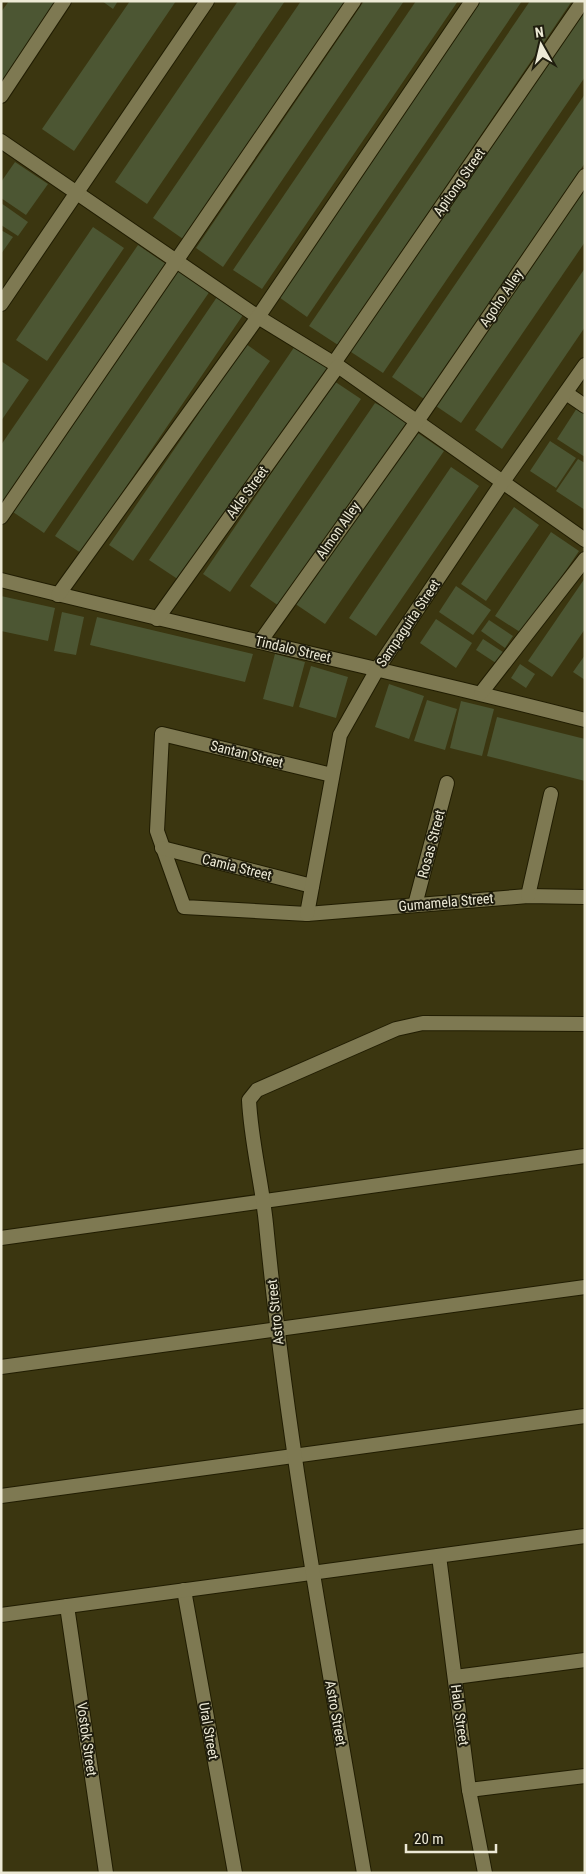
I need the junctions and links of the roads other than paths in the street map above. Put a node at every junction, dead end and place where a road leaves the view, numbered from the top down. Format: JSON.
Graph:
{"nodes":[{"id":1,"x":64,"y":1,"type":"edge"},
{"id":2,"x":207,"y":1,"type":"edge"},
{"id":3,"x":354,"y":1,"type":"edge"},
{"id":4,"x":472,"y":1,"type":"edge"},
{"id":5,"x":583,"y":1,"type":"edge"},
{"id":6,"x":1,"y":96,"type":"edge"},
{"id":7,"x":1,"y":141,"type":"edge"},
{"id":8,"x":585,"y":176,"type":"edge"},
{"id":9,"x":78,"y":193,"type":"junction"},
{"id":10,"x":177,"y":260,"type":"junction"},
{"id":11,"x":1,"y":304,"type":"edge"},
{"id":12,"x":258,"y":317,"type":"junction"},
{"id":13,"x":336,"y":364,"type":"junction"},
{"id":14,"x":585,"y":365,"type":"edge"},
{"id":15,"x":566,"y":393,"type":"junction"},
{"id":16,"x":585,"y":406,"type":"edge"},
{"id":17,"x":418,"y":420,"type":"junction"},
{"id":18,"x":502,"y":483,"type":"junction"},
{"id":19,"x":1,"y":517,"type":"edge"},
{"id":20,"x":585,"y":540,"type":"edge"},
{"id":21,"x":585,"y":559,"type":"edge"},
{"id":22,"x":1,"y":580,"type":"edge"},
{"id":23,"x":58,"y":595,"type":"junction"},
{"id":24,"x":157,"y":619,"type":"junction"},
{"id":25,"x":260,"y":642,"type":"junction"},
{"id":26,"x":378,"y":668,"type":"junction"},
{"id":27,"x":481,"y":693,"type":"junction"},
{"id":28,"x":585,"y":720,"type":"edge"},
{"id":29,"x":332,"y":775,"type":"junction"},
{"id":30,"x":447,"y":783,"type":"dead end"},
{"id":31,"x":551,"y":794,"type":"dead end"},
{"id":32,"x":162,"y":848,"type":"junction"},
{"id":33,"x":312,"y":886,"type":"junction"},
{"id":34,"x":528,"y":896,"type":"junction"},
{"id":35,"x":585,"y":897,"type":"edge"},
{"id":36,"x":415,"y":905,"type":"junction"},
{"id":37,"x":307,"y":914,"type":"junction"},
{"id":38,"x":585,"y":1024,"type":"edge"},
{"id":39,"x":585,"y":1156,"type":"edge"},
{"id":40,"x":264,"y":1199,"type":"junction"},
{"id":41,"x":1,"y":1238,"type":"edge"},
{"id":42,"x":585,"y":1287,"type":"edge"},
{"id":43,"x":276,"y":1329,"type":"junction"},
{"id":44,"x":1,"y":1367,"type":"edge"},
{"id":45,"x":585,"y":1416,"type":"edge"},
{"id":46,"x":294,"y":1456,"type":"junction"},
{"id":47,"x":1,"y":1496,"type":"edge"},
{"id":48,"x":585,"y":1536,"type":"edge"},
{"id":49,"x":439,"y":1556,"type":"junction"},
{"id":50,"x":312,"y":1572,"type":"junction"},
{"id":51,"x":184,"y":1590,"type":"junction"},
{"id":52,"x":67,"y":1606,"type":"junction"},
{"id":53,"x":1,"y":1615,"type":"edge"},
{"id":54,"x":585,"y":1660,"type":"edge"},
{"id":55,"x":455,"y":1677,"type":"junction"},
{"id":56,"x":585,"y":1776,"type":"edge"},
{"id":57,"x":470,"y":1790,"type":"junction"},
{"id":58,"x":106,"y":1873,"type":"edge"},
{"id":59,"x":235,"y":1873,"type":"edge"},
{"id":60,"x":364,"y":1873,"type":"edge"},
{"id":61,"x":485,"y":1873,"type":"edge"}],
"edges":[{"from":1,"to":6,"type":"street"},
{"from":2,"to":9,"type":"street"},
{"from":3,"to":10,"type":"street"},
{"from":4,"to":12,"type":"street"},
{"from":5,"to":13,"type":"street","name":"Apitong Street"},
{"from":7,"to":9,"type":"street"},
{"from":8,"to":17,"type":"street","name":"Agoho Alley"},
{"from":9,"to":10,"type":"street"},
{"from":9,"to":11,"type":"street"},
{"from":10,"to":12,"type":"street"},
{"from":10,"to":19,"type":"street"},
{"from":12,"to":13,"type":"street"},
{"from":12,"to":23,"type":"street"},
{"from":13,"to":17,"type":"street"},
{"from":13,"to":24,"type":"street","name":"Akle Street"},
{"from":14,"to":15,"type":"street","name":"Sampaguita Street"},
{"from":15,"to":16,"type":"street"},
{"from":15,"to":18,"type":"street","name":"Sampaguita Street"},
{"from":17,"to":18,"type":"street"},
{"from":17,"to":25,"type":"street","name":"Almon Alley"},
{"from":18,"to":20,"type":"street"},
{"from":18,"to":26,"type":"street","name":"Sampaguita Street"},
{"from":21,"to":27,"type":"street"},
{"from":22,"to":23,"type":"street","name":"Tindalo Street"},
{"from":23,"to":24,"type":"street","name":"Tindalo Street"},
{"from":24,"to":25,"type":"street","name":"Tindalo Street"},
{"from":25,"to":26,"type":"street","name":"Tindalo Street"},
{"from":26,"to":27,"type":"street","name":"Tindalo Street"},
{"from":26,"to":29,"type":"street","name":"Sampaguita Street"},
{"from":27,"to":28,"type":"street","name":"Tindalo Street"},
{"from":29,"to":32,"type":"street","name":"Santan Street"},
{"from":29,"to":33,"type":"street","name":"Sampaguita Street"},
{"from":30,"to":36,"type":"street","name":"Rosas Street"},
{"from":31,"to":34,"type":"street"},
{"from":32,"to":33,"type":"street","name":"Camia Street"},
{"from":32,"to":37,"type":"street","name":"Gumamela Street"},
{"from":33,"to":37,"type":"street","name":"Sampaguita Street"},
{"from":34,"to":35,"type":"street","name":"Gumamela Street"},
{"from":34,"to":36,"type":"street","name":"Gumamela Street"},
{"from":36,"to":37,"type":"street","name":"Gumamela Street"},
{"from":38,"to":40,"type":"street","name":"Astro Street"},
{"from":39,"to":40,"type":"street"},
{"from":40,"to":41,"type":"street"},
{"from":40,"to":43,"type":"street","name":"Astro Street"},
{"from":42,"to":43,"type":"street"},
{"from":43,"to":44,"type":"street"},
{"from":43,"to":46,"type":"street","name":"Astro Street"},
{"from":45,"to":46,"type":"street"},
{"from":46,"to":47,"type":"street"},
{"from":46,"to":50,"type":"street","name":"Astro Street"},
{"from":48,"to":49,"type":"street"},
{"from":49,"to":50,"type":"street"},
{"from":49,"to":55,"type":"street","name":"Halo Street"},
{"from":50,"to":51,"type":"street"},
{"from":50,"to":60,"type":"street","name":"Astro Street"},
{"from":51,"to":52,"type":"street"},
{"from":51,"to":59,"type":"street","name":"Ural Street"},
{"from":52,"to":53,"type":"street"},
{"from":52,"to":58,"type":"street","name":"Vostok Street"},
{"from":54,"to":55,"type":"street"},
{"from":55,"to":57,"type":"street","name":"Halo Street"},
{"from":56,"to":57,"type":"street"},
{"from":57,"to":61,"type":"street","name":"Halo Street"}]}
